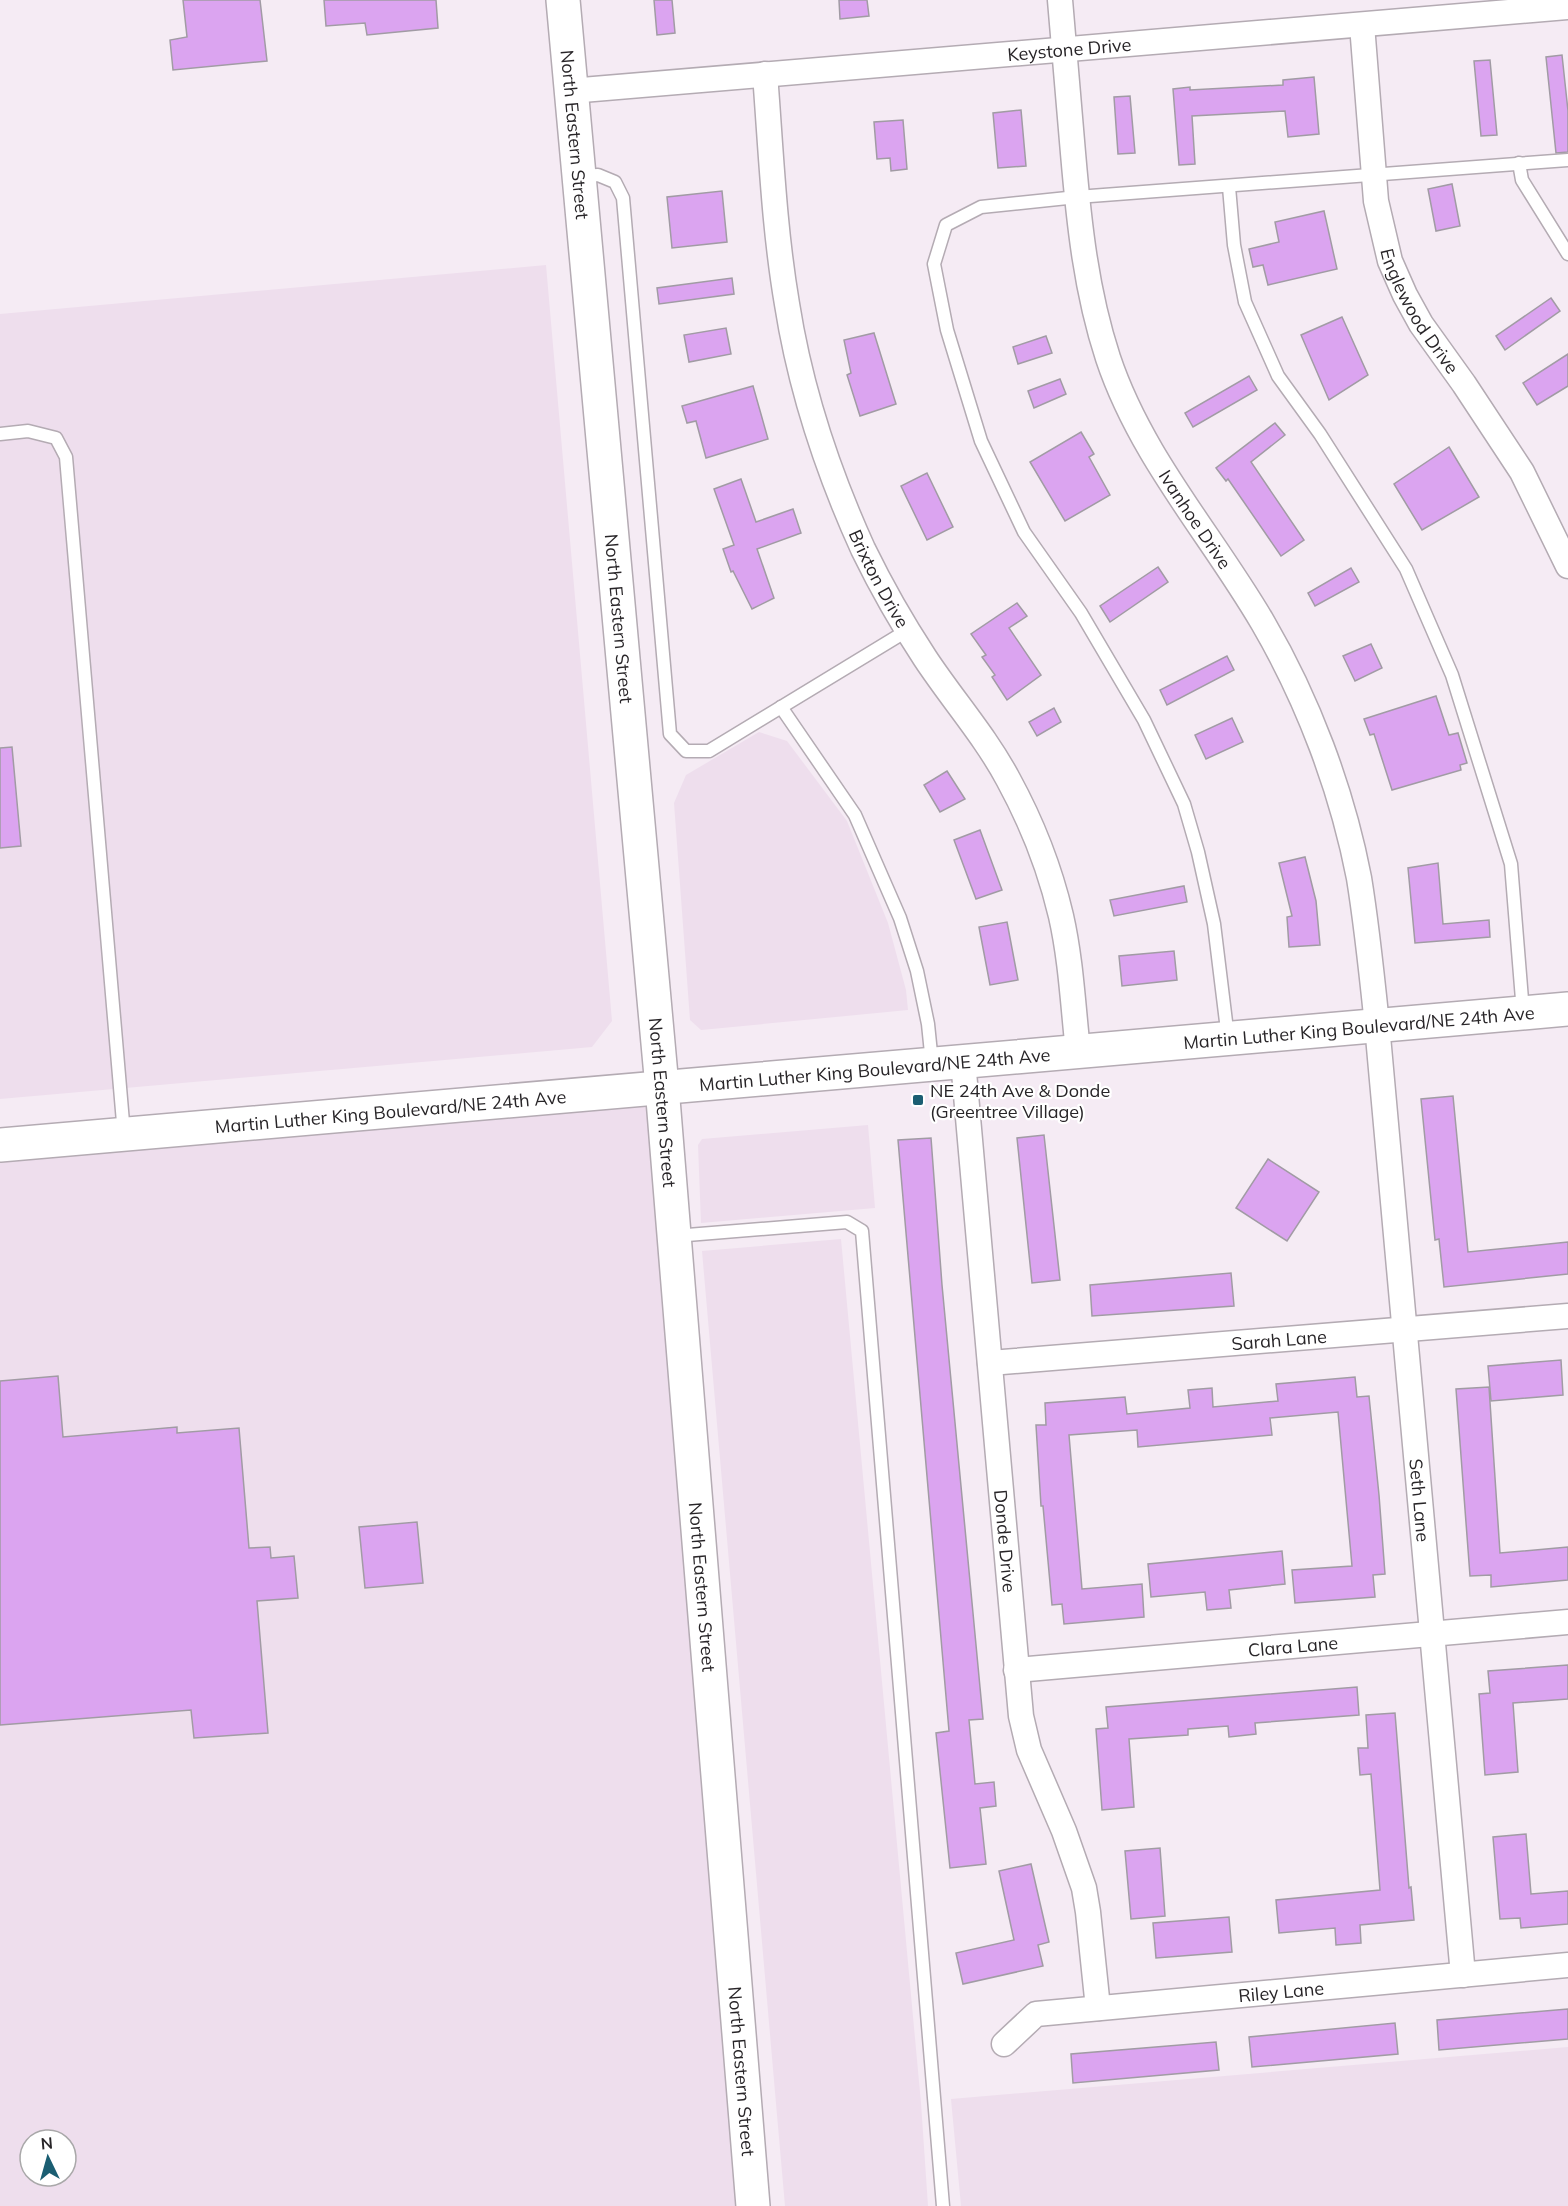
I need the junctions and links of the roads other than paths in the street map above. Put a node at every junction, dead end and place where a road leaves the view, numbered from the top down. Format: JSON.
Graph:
{"nodes":[{"id":1,"x":563,"y":0,"type":"edge"},
{"id":2,"x":1060,"y":0,"type":"edge"},
{"id":3,"x":1568,"y":7,"type":"edge"},
{"id":4,"x":1362,"y":25,"type":"junction"},
{"id":5,"x":1064,"y":49,"type":"junction"},
{"id":6,"x":765,"y":74,"type":"junction"},
{"id":7,"x":570,"y":91,"type":"junction"},
{"id":8,"x":1568,"y":160,"type":"edge"},
{"id":9,"x":1519,"y":163,"type":"junction"},
{"id":10,"x":1373,"y":174,"type":"junction"},
{"id":11,"x":578,"y":176,"type":"junction"},
{"id":12,"x":1229,"y":187,"type":"junction"},
{"id":13,"x":1077,"y":197,"type":"junction"},
{"id":14,"x":1568,"y":254,"type":"edge"},
{"id":15,"x":0,"y":434,"type":"edge"},
{"id":16,"x":1568,"y":566,"type":"edge"},
{"id":17,"x":908,"y":630,"type":"junction"},
{"id":18,"x":781,"y":707,"type":"junction"},
{"id":19,"x":1568,"y":1009,"type":"edge"},
{"id":20,"x":1523,"y":1013,"type":"junction"},
{"id":21,"x":1377,"y":1026,"type":"junction"},
{"id":22,"x":1228,"y":1039,"type":"junction"},
{"id":23,"x":1078,"y":1051,"type":"junction"},
{"id":24,"x":948,"y":1063,"type":"junction"},
{"id":25,"x":662,"y":1087,"type":"junction"},
{"id":26,"x":124,"y":1134,"type":"junction"},
{"id":27,"x":0,"y":1145,"type":"edge"},
{"id":28,"x":674,"y":1236,"type":"junction"},
{"id":29,"x":1568,"y":1316,"type":"edge"},
{"id":30,"x":1404,"y":1330,"type":"junction"},
{"id":31,"x":990,"y":1363,"type":"junction"},
{"id":32,"x":1568,"y":1622,"type":"edge"},
{"id":33,"x":1432,"y":1634,"type":"junction"},
{"id":34,"x":1016,"y":1670,"type":"junction"},
{"id":35,"x":1568,"y":1965,"type":"edge"},
{"id":36,"x":1463,"y":1975,"type":"junction"},
{"id":37,"x":1098,"y":2008,"type":"junction"},
{"id":38,"x":1004,"y":2044,"type":"dead end"},
{"id":39,"x":753,"y":2206,"type":"edge"},
{"id":40,"x":944,"y":2206,"type":"edge"}],
"edges":[{"from":1,"to":7,"type":"main road","name":"North Eastern Street"},
{"from":2,"to":5,"type":"street","name":"Ivanhoe Drive"},
{"from":3,"to":4,"type":"street","name":"Keystone Drive"},
{"from":4,"to":5,"type":"street","name":"Keystone Drive"},
{"from":4,"to":10,"type":"street","name":"Englewood Drive"},
{"from":5,"to":6,"type":"street","name":"Keystone Drive"},
{"from":5,"to":13,"type":"street","name":"Ivanhoe Drive"},
{"from":6,"to":7,"type":"street","name":"Keystone Drive"},
{"from":6,"to":17,"type":"street","name":"Brixton Drive"},
{"from":7,"to":11,"type":"main road","name":"North Eastern Street"},
{"from":8,"to":9,"type":"lane"},
{"from":9,"to":10,"type":"lane"},
{"from":9,"to":14,"type":"lane"},
{"from":10,"to":12,"type":"lane"},
{"from":10,"to":16,"type":"street","name":"Englewood Drive"},
{"from":11,"to":18,"type":"lane"},
{"from":11,"to":25,"type":"main road","name":"North Eastern Street"},
{"from":12,"to":13,"type":"lane"},
{"from":12,"to":20,"type":"lane"},
{"from":13,"to":21,"type":"street","name":"Ivanhoe Drive"},
{"from":13,"to":22,"type":"lane"},
{"from":15,"to":26,"type":"lane"},
{"from":17,"to":18,"type":"lane"},
{"from":17,"to":23,"type":"street","name":"Brixton Drive"},
{"from":18,"to":24,"type":"lane"},
{"from":19,"to":20,"type":"main road","name":"Martin Luther King Boulevard/NE 24th Ave"},
{"from":20,"to":21,"type":"main road","name":"Martin Luther King Boulevard/NE 24th Ave"},
{"from":21,"to":22,"type":"main road","name":"Martin Luther King Boulevard/NE 24th Ave"},
{"from":21,"to":30,"type":"street","name":"Seth Lane"},
{"from":22,"to":23,"type":"main road","name":"Martin Luther King Boulevard/NE 24th Ave"},
{"from":23,"to":24,"type":"main road","name":"Martin Luther King Boulevard/NE 24th Ave"},
{"from":24,"to":25,"type":"main road","name":"Martin Luther King Boulevard/NE 24th Ave"},
{"from":24,"to":31,"type":"street","name":"Donde Drive"},
{"from":25,"to":26,"type":"main road","name":"Martin Luther King Boulevard/NE 24th Ave"},
{"from":25,"to":28,"type":"main road","name":"North Eastern Street"},
{"from":26,"to":27,"type":"main road","name":"Martin Luther King Boulevard/NE 24th Ave"},
{"from":28,"to":39,"type":"main road","name":"North Eastern Street"},
{"from":28,"to":40,"type":"lane"},
{"from":29,"to":30,"type":"street","name":"Sarah Lane"},
{"from":30,"to":31,"type":"street","name":"Sarah Lane"},
{"from":30,"to":33,"type":"street","name":"Seth Lane"},
{"from":31,"to":34,"type":"street","name":"Donde Drive"},
{"from":32,"to":33,"type":"street","name":"Clara Lane"},
{"from":33,"to":34,"type":"street","name":"Clara Lane"},
{"from":33,"to":36,"type":"street","name":"Seth Lane"},
{"from":34,"to":37,"type":"street","name":"Donde Drive"},
{"from":35,"to":36,"type":"street","name":"Riley Lane"},
{"from":36,"to":37,"type":"street","name":"Riley Lane"},
{"from":37,"to":38,"type":"street","name":"Riley Lane"}]}
